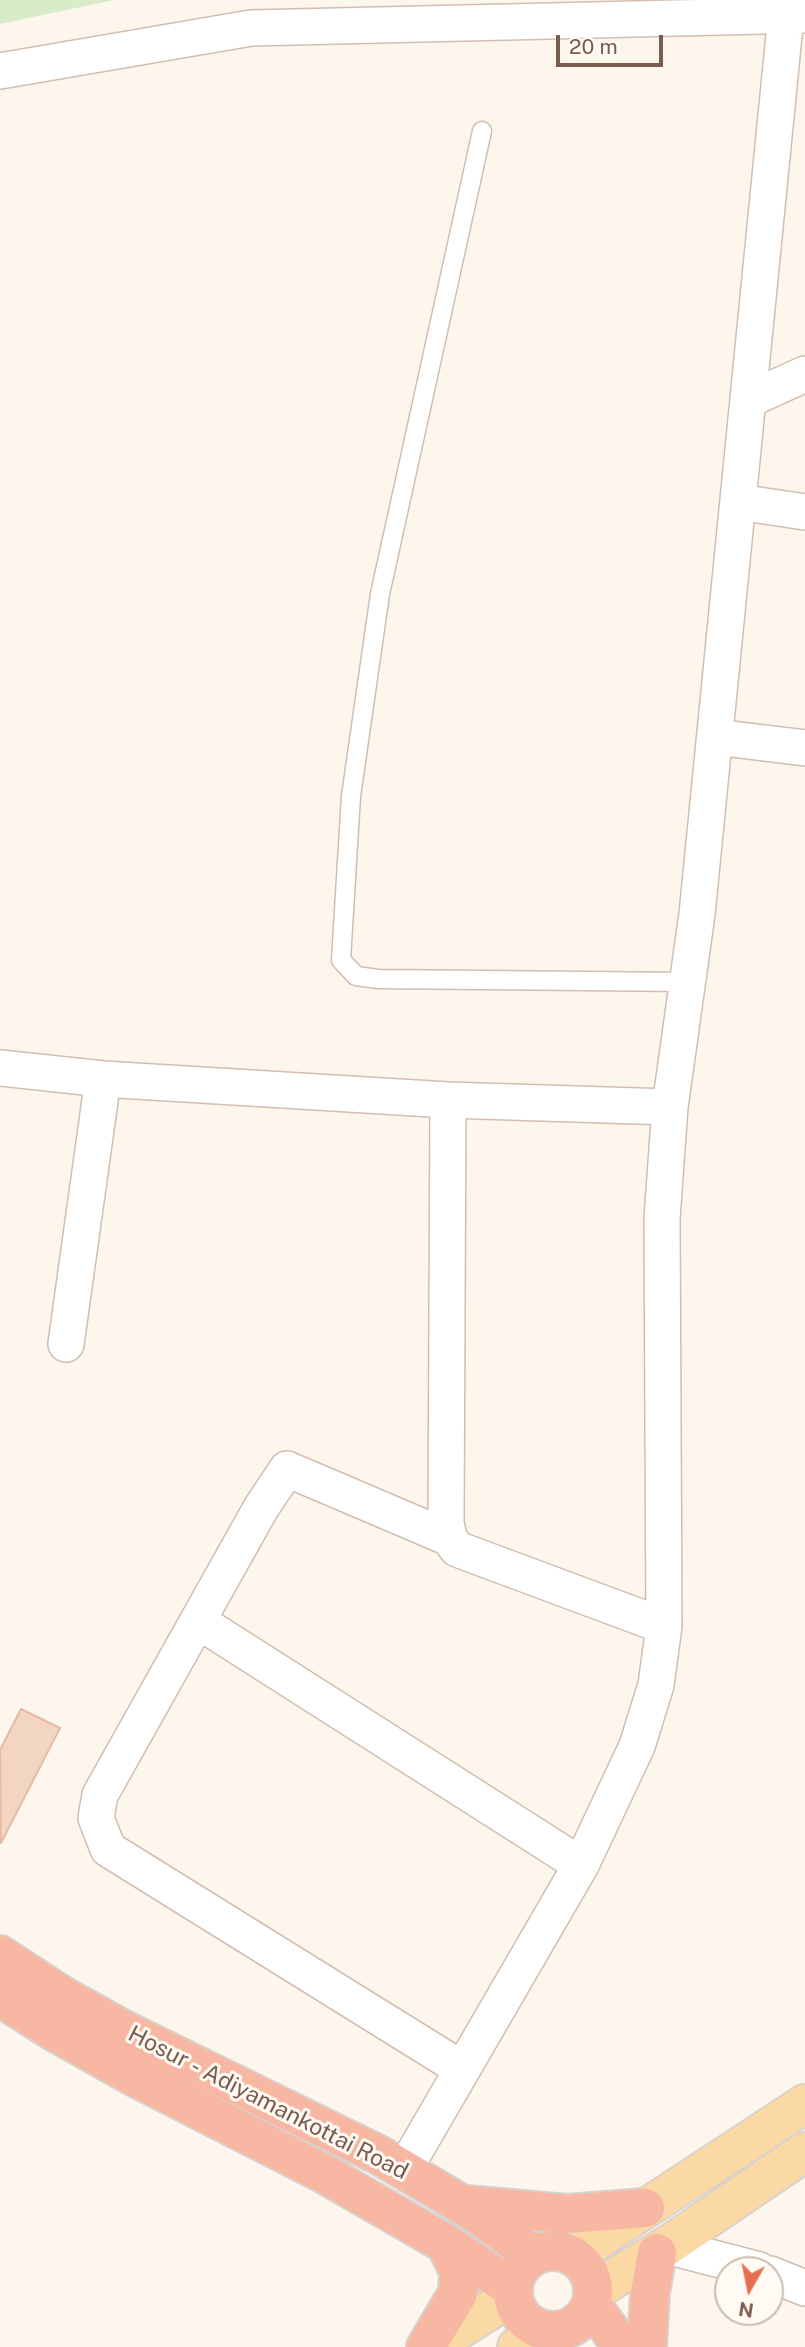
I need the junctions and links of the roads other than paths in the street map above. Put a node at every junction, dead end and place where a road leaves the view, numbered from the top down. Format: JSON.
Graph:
{"nodes":[{"id":1,"x":558,"y":10,"type":"edge"},
{"id":2,"x":795,"y":10,"type":"edge"},
{"id":3,"x":0,"y":71,"type":"edge"},
{"id":4,"x":482,"y":131,"type":"dead end"},
{"id":5,"x":805,"y":374,"type":"edge"},
{"id":6,"x":748,"y":400,"type":"junction"},
{"id":7,"x":738,"y":502,"type":"junction"},
{"id":8,"x":805,"y":513,"type":"edge"},
{"id":9,"x":715,"y":737,"type":"junction"},
{"id":10,"x":805,"y":748,"type":"edge"},
{"id":11,"x":688,"y":982,"type":"junction"},
{"id":12,"x":0,"y":1068,"type":"edge"},
{"id":13,"x":103,"y":1079,"type":"junction"},
{"id":14,"x":449,"y":1100,"type":"junction"},
{"id":15,"x":670,"y":1107,"type":"junction"},
{"id":16,"x":66,"y":1344,"type":"dead end"},
{"id":17,"x":449,"y":1538,"type":"junction"},
{"id":18,"x":198,"y":1621,"type":"junction"},
{"id":19,"x":663,"y":1626,"type":"junction"},
{"id":20,"x":581,"y":1866,"type":"junction"},
{"id":21,"x":0,"y":1955,"type":"edge"},
{"id":22,"x":0,"y":1997,"type":"edge"},
{"id":23,"x":462,"y":2069,"type":"junction"},
{"id":24,"x":805,"y":2104,"type":"edge"},
{"id":25,"x":805,"y":2152,"type":"edge"},
{"id":26,"x":404,"y":2170,"type":"junction"},
{"id":27,"x":461,"y":2204,"type":"junction"},
{"id":28,"x":645,"y":2208,"type":"junction"},
{"id":29,"x":446,"y":2244,"type":"junction"},
{"id":30,"x":662,"y":2250,"type":"junction"},
{"id":31,"x":533,"y":2255,"type":"junction"},
{"id":32,"x":573,"y":2256,"type":"junction"},
{"id":33,"x":714,"y":2261,"type":"edge"},
{"id":34,"x":784,"y":2280,"type":"edge"},
{"id":35,"x":805,"y":2288,"type":"edge"},
{"id":36,"x":512,"y":2292,"type":"junction"},
{"id":37,"x":592,"y":2297,"type":"junction"},
{"id":38,"x":544,"y":2339,"type":"edge"},
{"id":39,"x":426,"y":2347,"type":"edge"},
{"id":40,"x":432,"y":2347,"type":"edge"},
{"id":41,"x":622,"y":2347,"type":"edge"},
{"id":42,"x":647,"y":2347,"type":"edge"}],
"edges":[{"from":1,"to":2,"type":"street"},
{"from":1,"to":3,"type":"street"},
{"from":2,"to":6,"type":"street"},
{"from":4,"to":11,"type":"lane"},
{"from":5,"to":6,"type":"street"},
{"from":6,"to":7,"type":"street"},
{"from":7,"to":8,"type":"street"},
{"from":7,"to":9,"type":"street"},
{"from":9,"to":10,"type":"street"},
{"from":9,"to":11,"type":"street"},
{"from":11,"to":15,"type":"street"},
{"from":12,"to":13,"type":"street"},
{"from":13,"to":14,"type":"street"},
{"from":13,"to":16,"type":"street"},
{"from":14,"to":15,"type":"street"},
{"from":14,"to":17,"type":"street"},
{"from":15,"to":19,"type":"street"},
{"from":17,"to":18,"type":"street"},
{"from":17,"to":19,"type":"street"},
{"from":18,"to":20,"type":"street"},
{"from":18,"to":23,"type":"street"},
{"from":19,"to":20,"type":"street"},
{"from":20,"to":23,"type":"street"},
{"from":21,"to":26,"type":"highway","name":"Hosur - Adiyamankottai Road"},
{"from":22,"to":29,"type":"highway","name":"Hosur - Adiyamankottai Road"},
{"from":23,"to":26,"type":"street"},
{"from":24,"to":28,"type":"main road"},
{"from":25,"to":30,"type":"main road"},
{"from":26,"to":27,"type":"highway","name":"Hosur - Adiyamankottai Road"},
{"from":27,"to":28,"type":"highway"},
{"from":27,"to":31,"type":"highway","name":"Hosur - Adiyamankottai Road"},
{"from":28,"to":32,"type":"main road"},
{"from":29,"to":36,"type":"highway","name":"Hosur - Adiyamankottai Road"},
{"from":29,"to":39,"type":"highway"},
{"from":30,"to":33,"type":"street"},
{"from":30,"to":37,"type":"main road"},
{"from":30,"to":42,"type":"highway"},
{"from":31,"to":32,"type":"highway"},
{"from":31,"to":36,"type":"highway"},
{"from":32,"to":37,"type":"highway"},
{"from":34,"to":35,"type":"street"},
{"from":36,"to":38,"type":"highway","name":"Hosur - Adiyamankottai Road"},
{"from":36,"to":40,"type":"main road"},
{"from":37,"to":38,"type":"highway","name":"Hosur - Adiyamankottai Road"},
{"from":37,"to":41,"type":"highway"}]}
